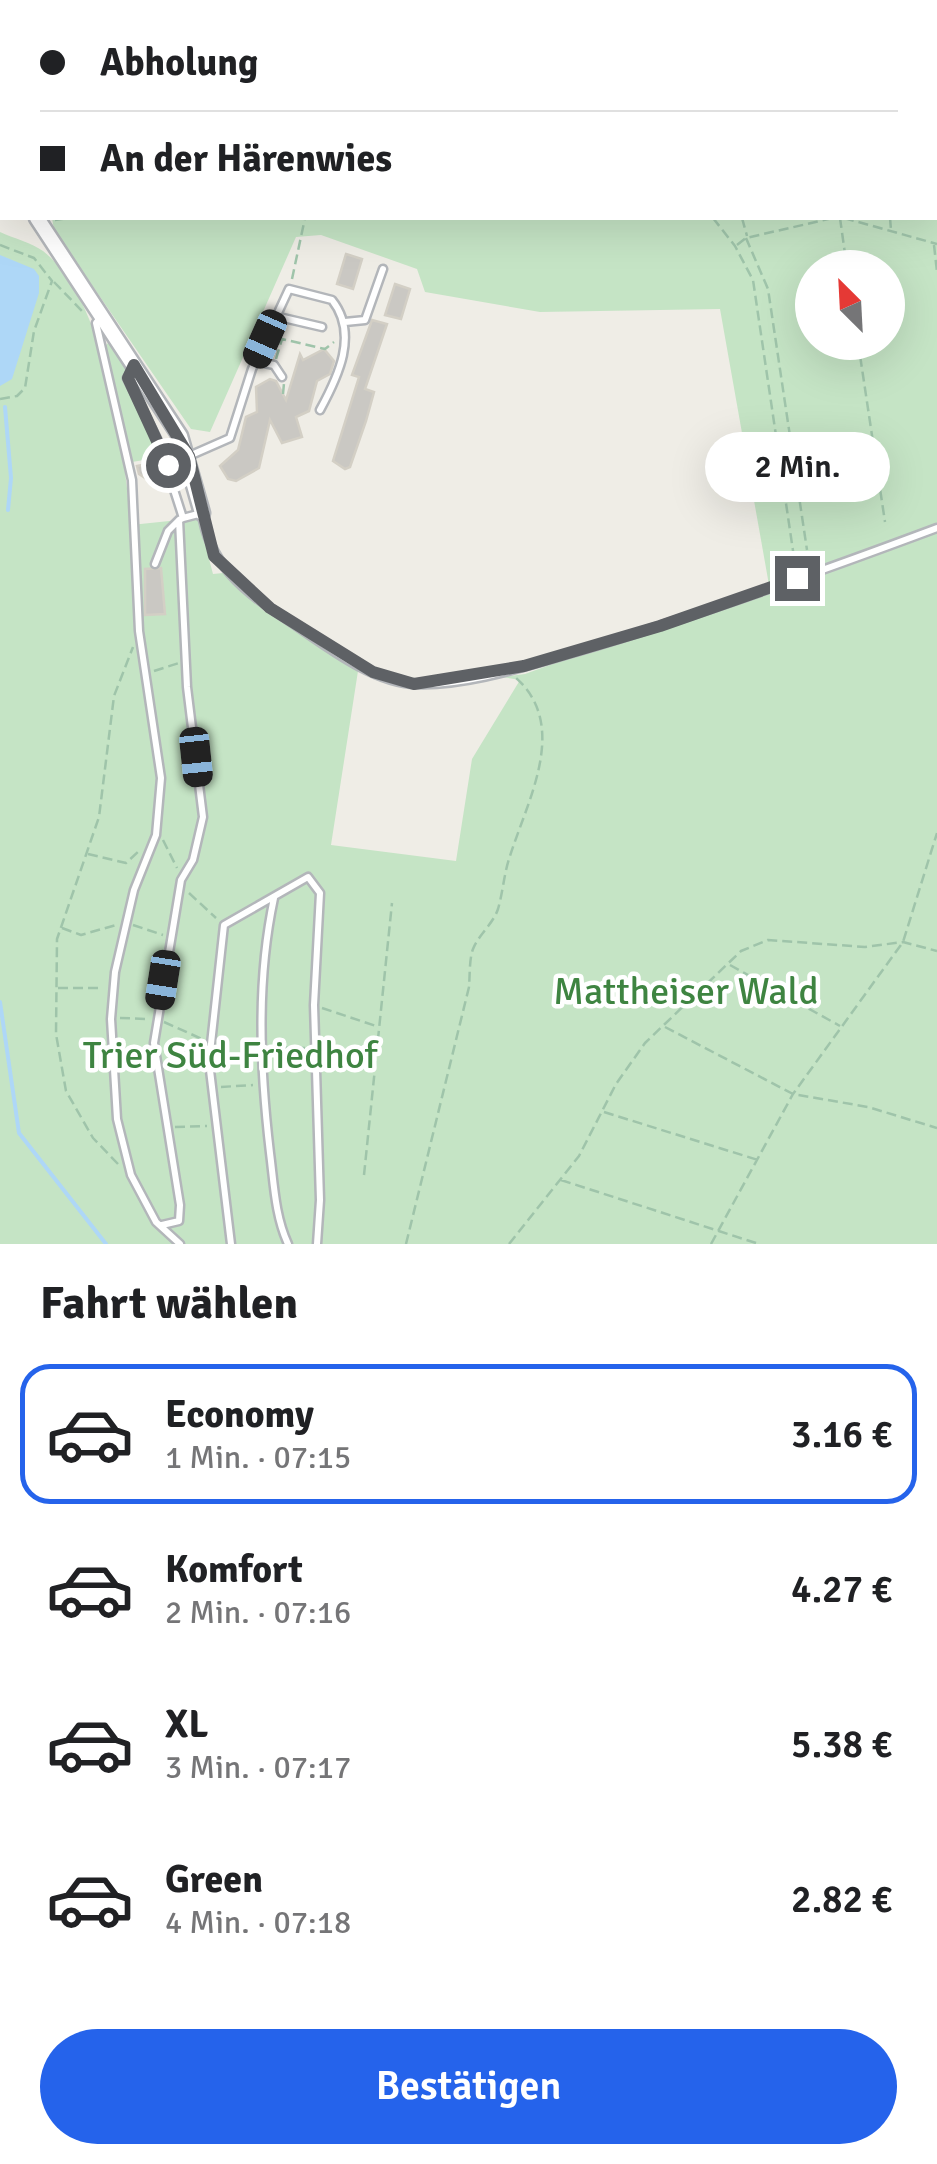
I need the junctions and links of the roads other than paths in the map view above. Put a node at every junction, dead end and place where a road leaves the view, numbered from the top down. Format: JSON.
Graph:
{"nodes":[{"id":1,"x":39,"y":220,"type":"edge"},
{"id":2,"x":383,"y":269,"type":"dead end"},
{"id":3,"x":275,"y":316,"type":"junction"},
{"id":4,"x":99,"y":319,"type":"junction"},
{"id":5,"x":345,"y":322,"type":"junction"},
{"id":6,"x":322,"y":327,"type":"dead end"},
{"id":7,"x":255,"y":361,"type":"junction"},
{"id":8,"x":134,"y":365,"type":"junction"},
{"id":9,"x":282,"y":377,"type":"dead end"},
{"id":10,"x":320,"y":410,"type":"dead end"},
{"id":11,"x":189,"y":456,"type":"junction"},
{"id":12,"x":202,"y":513,"type":"junction"},
{"id":13,"x":181,"y":519,"type":"junction"},
{"id":14,"x":937,"y":528,"type":"edge"},
{"id":15,"x":155,"y":564,"type":"dead end"},
{"id":16,"x":274,"y":897,"type":"junction"},
{"id":17,"x":156,"y":1222,"type":"junction"},
{"id":18,"x":180,"y":1244,"type":"edge"},
{"id":19,"x":231,"y":1244,"type":"edge"},
{"id":20,"x":288,"y":1244,"type":"edge"},
{"id":21,"x":317,"y":1244,"type":"edge"}],
"edges":[{"from":1,"to":4,"type":"street"},
{"from":2,"to":5,"type":"lane"},
{"from":3,"to":5,"type":"lane"},
{"from":3,"to":6,"type":"lane"},
{"from":3,"to":7,"type":"lane"},
{"from":4,"to":8,"type":"street"},
{"from":4,"to":17,"type":"lane"},
{"from":5,"to":10,"type":"lane"},
{"from":7,"to":9,"type":"lane"},
{"from":7,"to":11,"type":"lane"},
{"from":8,"to":11,"type":"street"},
{"from":8,"to":13,"type":"lane"},
{"from":11,"to":12,"type":"street"},
{"from":12,"to":13,"type":"lane"},
{"from":12,"to":14,"type":"lane"},
{"from":13,"to":15,"type":"lane"},
{"from":13,"to":17,"type":"lane"},
{"from":16,"to":19,"type":"lane"},
{"from":16,"to":20,"type":"lane"},
{"from":16,"to":21,"type":"lane"},
{"from":17,"to":18,"type":"lane"}]}
